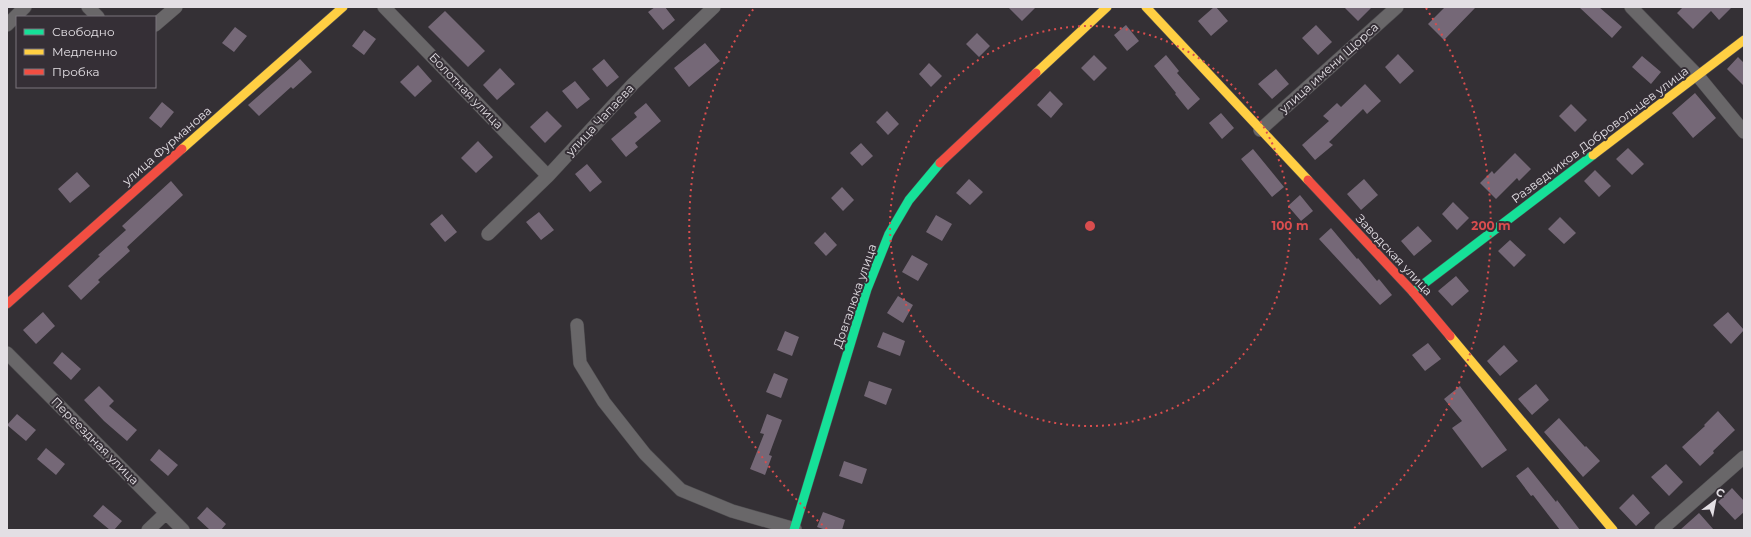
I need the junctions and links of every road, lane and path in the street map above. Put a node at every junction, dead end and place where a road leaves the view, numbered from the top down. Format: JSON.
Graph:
{"nodes":[{"id":1,"x":25,"y":7,"type":"edge"},
{"id":2,"x":88,"y":7,"type":"edge"},
{"id":3,"x":176,"y":7,"type":"edge"},
{"id":4,"x":343,"y":7,"type":"edge"},
{"id":5,"x":384,"y":7,"type":"edge"},
{"id":6,"x":714,"y":7,"type":"edge"},
{"id":7,"x":1106,"y":7,"type":"edge"},
{"id":8,"x":1146,"y":7,"type":"edge"},
{"id":9,"x":1397,"y":7,"type":"edge"},
{"id":10,"x":1631,"y":7,"type":"edge"},
{"id":11,"x":97,"y":16,"type":"edge"},
{"id":12,"x":156,"y":24,"type":"edge"},
{"id":13,"x":7,"y":25,"type":"edge"},
{"id":14,"x":1744,"y":40,"type":"edge"},
{"id":15,"x":1698,"y":76,"type":"junction"},
{"id":16,"x":1260,"y":130,"type":"junction"},
{"id":17,"x":1744,"y":132,"type":"edge"},
{"id":18,"x":548,"y":176,"type":"junction"},
{"id":19,"x":488,"y":234,"type":"dead end"},
{"id":20,"x":1413,"y":292,"type":"junction"},
{"id":21,"x":7,"y":304,"type":"edge"},
{"id":22,"x":577,"y":325,"type":"dead end"},
{"id":23,"x":7,"y":353,"type":"edge"},
{"id":24,"x":1744,"y":457,"type":"edge"},
{"id":25,"x":166,"y":513,"type":"junction"},
{"id":26,"x":148,"y":530,"type":"edge"},
{"id":27,"x":183,"y":530,"type":"edge"},
{"id":28,"x":795,"y":530,"type":"edge"},
{"id":29,"x":1614,"y":530,"type":"edge"},
{"id":30,"x":1661,"y":530,"type":"edge"}],
"edges":[{"from":1,"to":13,"type":"street"},
{"from":2,"to":11,"type":"street"},
{"from":3,"to":12,"type":"street"},
{"from":4,"to":21,"type":"street","name":"улица Фурманова"},
{"from":5,"to":18,"type":"street","name":"Болотная улица"},
{"from":6,"to":18,"type":"street","name":"улица Чапаева"},
{"from":7,"to":28,"type":"street","name":"Довгалюка улица"},
{"from":8,"to":16,"type":"street","name":"Заводская улица"},
{"from":9,"to":16,"type":"street","name":"улица имени Щорса"},
{"from":10,"to":15,"type":"street"},
{"from":14,"to":15,"type":"street","name":"Разведчиков Добровольцев улица"},
{"from":15,"to":17,"type":"street"},
{"from":15,"to":20,"type":"street","name":"Разведчиков Добровольцев улица"},
{"from":16,"to":20,"type":"street","name":"Заводская улица"},
{"from":18,"to":19,"type":"street","name":"улица Чапаева"},
{"from":20,"to":29,"type":"street","name":"Заводская улица"},
{"from":22,"to":28,"type":"street"},
{"from":23,"to":25,"type":"street","name":"Переездная улица"},
{"from":24,"to":30,"type":"street"},
{"from":25,"to":26,"type":"street"},
{"from":25,"to":27,"type":"street","name":"Переездная улица"}]}
